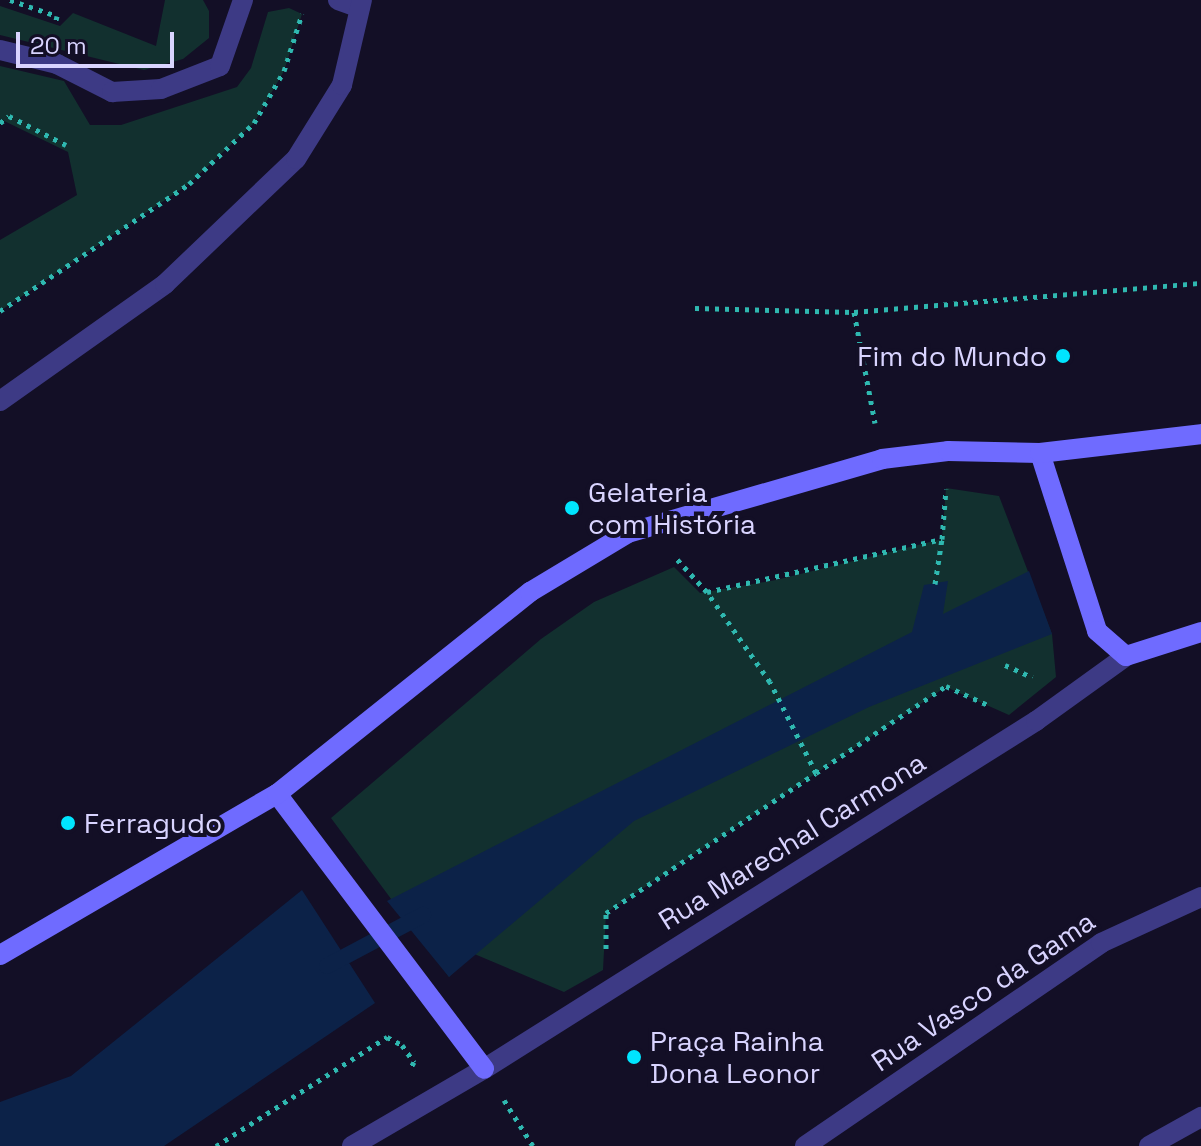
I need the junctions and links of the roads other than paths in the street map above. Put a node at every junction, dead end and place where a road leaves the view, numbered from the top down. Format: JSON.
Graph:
{"nodes":[{"id":1,"x":243,"y":0,"type":"edge"},
{"id":2,"x":338,"y":0,"type":"edge"},
{"id":3,"x":361,"y":4,"type":"edge"},
{"id":4,"x":0,"y":50,"type":"edge"},
{"id":5,"x":0,"y":401,"type":"edge"},
{"id":6,"x":1201,"y":434,"type":"edge"},
{"id":7,"x":1040,"y":453,"type":"junction"},
{"id":8,"x":1201,"y":632,"type":"edge"},
{"id":9,"x":1126,"y":656,"type":"junction"},
{"id":10,"x":277,"y":794,"type":"junction"},
{"id":11,"x":1201,"y":897,"type":"edge"},
{"id":12,"x":0,"y":955,"type":"edge"},
{"id":13,"x":484,"y":1069,"type":"junction"},
{"id":14,"x":1201,"y":1117,"type":"edge"},
{"id":15,"x":352,"y":1146,"type":"edge"},
{"id":16,"x":805,"y":1146,"type":"edge"},
{"id":17,"x":1149,"y":1146,"type":"edge"}],
"edges":[{"from":1,"to":4,"type":"street"},
{"from":2,"to":3,"type":"street"},
{"from":3,"to":5,"type":"street"},
{"from":6,"to":7,"type":"street"},
{"from":7,"to":9,"type":"street"},
{"from":7,"to":10,"type":"street"},
{"from":8,"to":9,"type":"street","name":"Rua Marechal Carmona"},
{"from":9,"to":13,"type":"street","name":"Rua Marechal Carmona"},
{"from":10,"to":12,"type":"street"},
{"from":10,"to":13,"type":"street"},
{"from":11,"to":16,"type":"street","name":"Rua Vasco da Gama"},
{"from":13,"to":15,"type":"street","name":"Rua Marechal Carmona"},
{"from":14,"to":17,"type":"street"}]}
